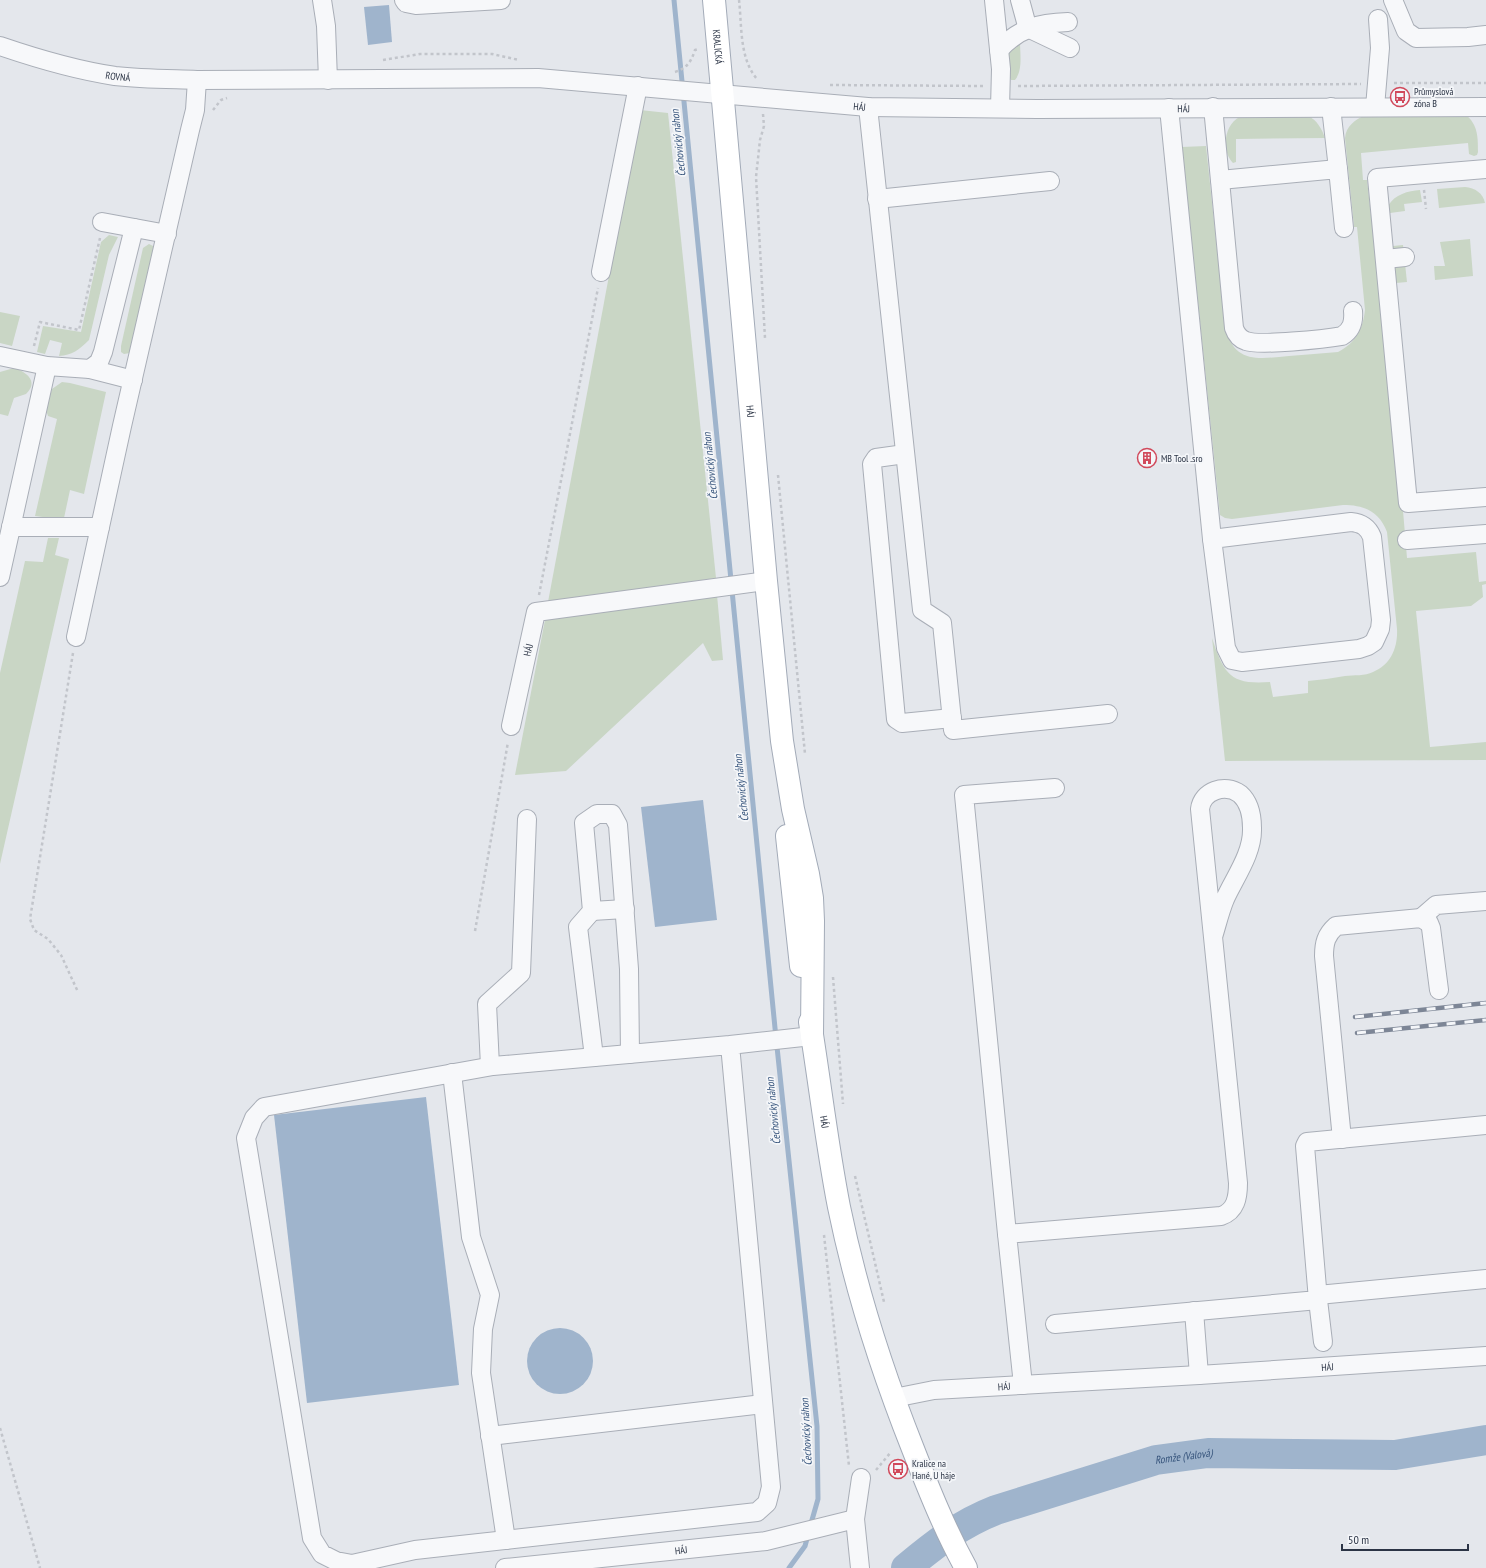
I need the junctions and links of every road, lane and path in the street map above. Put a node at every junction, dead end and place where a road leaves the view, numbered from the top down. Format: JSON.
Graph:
{"nodes":[{"id":1,"x":322,"y":0,"type":"edge"},
{"id":2,"x":404,"y":0,"type":"edge"},
{"id":3,"x":501,"y":0,"type":"edge"},
{"id":4,"x":714,"y":0,"type":"edge"},
{"id":5,"x":739,"y":0,"type":"edge"},
{"id":6,"x":994,"y":0,"type":"edge"},
{"id":7,"x":1020,"y":0,"type":"edge"},
{"id":8,"x":1392,"y":0,"type":"edge"},
{"id":9,"x":1378,"y":19,"type":"dead end"},
{"id":10,"x":1068,"y":22,"type":"dead end"},
{"id":11,"x":1030,"y":28,"type":"junction"},
{"id":12,"x":1486,"y":35,"type":"edge"},
{"id":13,"x":0,"y":46,"type":"edge"},
{"id":14,"x":1070,"y":48,"type":"dead end"},
{"id":15,"x":999,"y":50,"type":"junction"},
{"id":16,"x":691,"y":62,"type":"dead end"},
{"id":17,"x":197,"y":80,"type":"junction"},
{"id":18,"x":328,"y":80,"type":"junction"},
{"id":19,"x":674,"y":81,"type":"junction"},
{"id":20,"x":1486,"y":83,"type":"edge"},
{"id":21,"x":1378,"y":84,"type":"junction"},
{"id":22,"x":826,"y":85,"type":"dead end"},
{"id":23,"x":638,"y":86,"type":"junction"},
{"id":24,"x":1001,"y":86,"type":"junction"},
{"id":25,"x":723,"y":94,"type":"junction"},
{"id":26,"x":762,"y":98,"type":"junction"},
{"id":27,"x":868,"y":107,"type":"junction"},
{"id":28,"x":1331,"y":107,"type":"junction"},
{"id":29,"x":1375,"y":107,"type":"junction"},
{"id":30,"x":1000,"y":108,"type":"junction"},
{"id":31,"x":1169,"y":108,"type":"junction"},
{"id":32,"x":1213,"y":108,"type":"junction"},
{"id":33,"x":1486,"y":112,"type":"edge"},
{"id":34,"x":1486,"y":168,"type":"edge"},
{"id":35,"x":1338,"y":170,"type":"junction"},
{"id":36,"x":1220,"y":180,"type":"junction"},
{"id":37,"x":1050,"y":181,"type":"dead end"},
{"id":38,"x":877,"y":199,"type":"junction"},
{"id":39,"x":103,"y":228,"type":"joint"},
{"id":40,"x":134,"y":228,"type":"junction"},
{"id":41,"x":1344,"y":228,"type":"dead end"},
{"id":42,"x":167,"y":234,"type":"junction"},
{"id":43,"x":1405,"y":257,"type":"dead end"},
{"id":44,"x":1385,"y":259,"type":"junction"},
{"id":45,"x":601,"y":272,"type":"joint"},
{"id":46,"x":1353,"y":311,"type":"dead end"},
{"id":47,"x":36,"y":339,"type":"dead end"},
{"id":48,"x":766,"y":340,"type":"dead end"},
{"id":49,"x":0,"y":356,"type":"edge"},
{"id":50,"x":47,"y":366,"type":"junction"},
{"id":51,"x":90,"y":369,"type":"junction"},
{"id":52,"x":133,"y":380,"type":"junction"},
{"id":53,"x":905,"y":454,"type":"junction"},
{"id":54,"x":777,"y":468,"type":"dead end"},
{"id":55,"x":1486,"y":497,"type":"edge"},
{"id":56,"x":11,"y":527,"type":"junction"},
{"id":57,"x":100,"y":527,"type":"junction"},
{"id":58,"x":1486,"y":534,"type":"edge"},
{"id":59,"x":1212,"y":539,"type":"junction"},
{"id":60,"x":1407,"y":540,"type":"dead end"},
{"id":61,"x":0,"y":577,"type":"edge"},
{"id":62,"x":766,"y":581,"type":"junction"},
{"id":63,"x":536,"y":612,"type":"junction"},
{"id":64,"x":76,"y":637,"type":"joint"},
{"id":65,"x":1108,"y":714,"type":"dead end"},
{"id":66,"x":952,"y":718,"type":"junction"},
{"id":67,"x":511,"y":726,"type":"joint"},
{"id":68,"x":806,"y":756,"type":"dead end"},
{"id":69,"x":1055,"y":788,"type":"dead end"},
{"id":70,"x":527,"y":819,"type":"dead end"},
{"id":71,"x":1486,"y":901,"type":"edge"},
{"id":72,"x":624,"y":909,"type":"junction"},
{"id":73,"x":592,"y":911,"type":"junction"},
{"id":74,"x":1421,"y":918,"type":"junction"},
{"id":75,"x":475,"y":931,"type":"dead end"},
{"id":76,"x":1213,"y":937,"type":"junction"},
{"id":77,"x":833,"y":974,"type":"dead end"},
{"id":78,"x":1439,"y":990,"type":"dead end"},
{"id":79,"x":78,"y":992,"type":"dead end"},
{"id":80,"x":812,"y":1036,"type":"junction"},
{"id":81,"x":730,"y":1044,"type":"junction"},
{"id":82,"x":630,"y":1054,"type":"junction"},
{"id":83,"x":594,"y":1057,"type":"junction"},
{"id":84,"x":490,"y":1066,"type":"junction"},
{"id":85,"x":452,"y":1073,"type":"junction"},
{"id":86,"x":844,"y":1112,"type":"dead end"},
{"id":87,"x":1486,"y":1125,"type":"edge"},
{"id":88,"x":1342,"y":1139,"type":"junction"},
{"id":89,"x":854,"y":1172,"type":"dead end"},
{"id":90,"x":1007,"y":1234,"type":"junction"},
{"id":91,"x":1486,"y":1280,"type":"edge"},
{"id":92,"x":1318,"y":1298,"type":"junction"},
{"id":93,"x":885,"y":1306,"type":"dead end"},
{"id":94,"x":1194,"y":1311,"type":"junction"},
{"id":95,"x":1055,"y":1324,"type":"dead end"},
{"id":96,"x":1323,"y":1342,"type":"dead end"},
{"id":97,"x":1486,"y":1356,"type":"edge"},
{"id":98,"x":1199,"y":1375,"type":"junction"},
{"id":99,"x":1023,"y":1385,"type":"junction"},
{"id":100,"x":894,"y":1398,"type":"junction"},
{"id":101,"x":763,"y":1404,"type":"junction"},
{"id":102,"x":0,"y":1428,"type":"edge"},
{"id":103,"x":490,"y":1436,"type":"junction"},
{"id":104,"x":891,"y":1452,"type":"dead end"},
{"id":105,"x":861,"y":1478,"type":"joint"},
{"id":106,"x":855,"y":1519,"type":"junction"},
{"id":107,"x":506,"y":1540,"type":"junction"},
{"id":108,"x":963,"y":1564,"type":"edge"},
{"id":109,"x":40,"y":1568,"type":"edge"},
{"id":110,"x":505,"y":1568,"type":"edge"},
{"id":111,"x":860,"y":1568,"type":"edge"}],
"edges":[{"from":1,"to":18,"type":"street"},
{"from":2,"to":3,"type":"street"},
{"from":4,"to":25,"type":"main road","name":"KRALICKÁ"},
{"from":5,"to":26,"type":"path"},
{"from":6,"to":15,"type":"street"},
{"from":7,"to":11,"type":"street"},
{"from":8,"to":12,"type":"street"},
{"from":9,"to":21,"type":"street"},
{"from":10,"to":11,"type":"street"},
{"from":11,"to":14,"type":"street"},
{"from":11,"to":15,"type":"street"},
{"from":13,"to":17,"type":"street","name":"ROVNÁ"},
{"from":15,"to":24,"type":"street"},
{"from":16,"to":19,"type":"path"},
{"from":17,"to":18,"type":"street","name":"ROVNÁ"},
{"from":17,"to":42,"type":"street"},
{"from":18,"to":23,"type":"street","name":"ROVNÁ"},
{"from":19,"to":23,"type":"street","name":"ROVNÁ"},
{"from":19,"to":25,"type":"street","name":"ROVNÁ"},
{"from":20,"to":21,"type":"path"},
{"from":21,"to":24,"type":"path"},
{"from":21,"to":29,"type":"street"},
{"from":22,"to":24,"type":"path"},
{"from":23,"to":45,"type":"street"},
{"from":24,"to":30,"type":"street"},
{"from":25,"to":26,"type":"street","name":"HÁJ"},
{"from":25,"to":62,"type":"main road","name":"HÁJ"},
{"from":26,"to":27,"type":"street","name":"HÁJ"},
{"from":26,"to":48,"type":"path"},
{"from":27,"to":30,"type":"street","name":"HÁJ"},
{"from":27,"to":38,"type":"street"},
{"from":28,"to":29,"type":"street","name":"HÁJ"},
{"from":28,"to":32,"type":"street","name":"HÁJ"},
{"from":28,"to":35,"type":"street"},
{"from":29,"to":33,"type":"street","name":"HÁJ"},
{"from":30,"to":31,"type":"street","name":"HÁJ"},
{"from":31,"to":32,"type":"street","name":"HÁJ"},
{"from":31,"to":59,"type":"street"},
{"from":32,"to":36,"type":"street"},
{"from":34,"to":44,"type":"street"},
{"from":35,"to":36,"type":"street"},
{"from":35,"to":41,"type":"street"},
{"from":36,"to":46,"type":"street"},
{"from":37,"to":38,"type":"street"},
{"from":38,"to":53,"type":"street"},
{"from":39,"to":40,"type":"street"},
{"from":39,"to":47,"type":"path"},
{"from":40,"to":42,"type":"street"},
{"from":40,"to":51,"type":"street"},
{"from":42,"to":52,"type":"street"},
{"from":43,"to":44,"type":"street"},
{"from":44,"to":55,"type":"street"},
{"from":45,"to":63,"type":"path"},
{"from":49,"to":50,"type":"street"},
{"from":50,"to":51,"type":"street"},
{"from":50,"to":56,"type":"street"},
{"from":51,"to":52,"type":"street"},
{"from":52,"to":57,"type":"street"},
{"from":53,"to":66,"type":"street"},
{"from":53,"to":66,"type":"street"},
{"from":54,"to":68,"type":"path"},
{"from":56,"to":57,"type":"street"},
{"from":56,"to":61,"type":"street"},
{"from":57,"to":64,"type":"street"},
{"from":58,"to":60,"type":"street"},
{"from":59,"to":59,"type":"street"},
{"from":62,"to":63,"type":"street"},
{"from":62,"to":80,"type":"main road","name":"HÁJ"},
{"from":63,"to":67,"type":"street","name":"HÁJ"},
{"from":64,"to":79,"type":"path"},
{"from":65,"to":66,"type":"street"},
{"from":67,"to":75,"type":"path"},
{"from":69,"to":90,"type":"street"},
{"from":70,"to":84,"type":"street"},
{"from":71,"to":74,"type":"street"},
{"from":72,"to":73,"type":"street"},
{"from":72,"to":73,"type":"street"},
{"from":72,"to":82,"type":"street"},
{"from":73,"to":83,"type":"street"},
{"from":74,"to":78,"type":"street"},
{"from":74,"to":88,"type":"street"},
{"from":76,"to":76,"type":"street"},
{"from":76,"to":90,"type":"street"},
{"from":77,"to":86,"type":"path"},
{"from":80,"to":81,"type":"street"},
{"from":80,"to":100,"type":"main road","name":"HÁJ"},
{"from":81,"to":82,"type":"street"},
{"from":81,"to":101,"type":"street"},
{"from":82,"to":83,"type":"street"},
{"from":83,"to":84,"type":"street"},
{"from":84,"to":85,"type":"street"},
{"from":85,"to":103,"type":"street"},
{"from":85,"to":107,"type":"street"},
{"from":87,"to":88,"type":"street"},
{"from":88,"to":92,"type":"street"},
{"from":89,"to":93,"type":"path"},
{"from":90,"to":99,"type":"street"},
{"from":91,"to":92,"type":"street"},
{"from":92,"to":94,"type":"street"},
{"from":92,"to":96,"type":"street"},
{"from":94,"to":95,"type":"street"},
{"from":94,"to":98,"type":"street"},
{"from":97,"to":98,"type":"street","name":"HÁJ"},
{"from":98,"to":99,"type":"street","name":"HÁJ"},
{"from":99,"to":100,"type":"street","name":"HÁJ"},
{"from":100,"to":108,"type":"main road"},
{"from":101,"to":103,"type":"street"},
{"from":101,"to":107,"type":"street"},
{"from":102,"to":109,"type":"path"},
{"from":103,"to":107,"type":"street"},
{"from":104,"to":105,"type":"path"},
{"from":105,"to":106,"type":"street"},
{"from":106,"to":110,"type":"street","name":"HÁJ"},
{"from":106,"to":111,"type":"street"}]}
